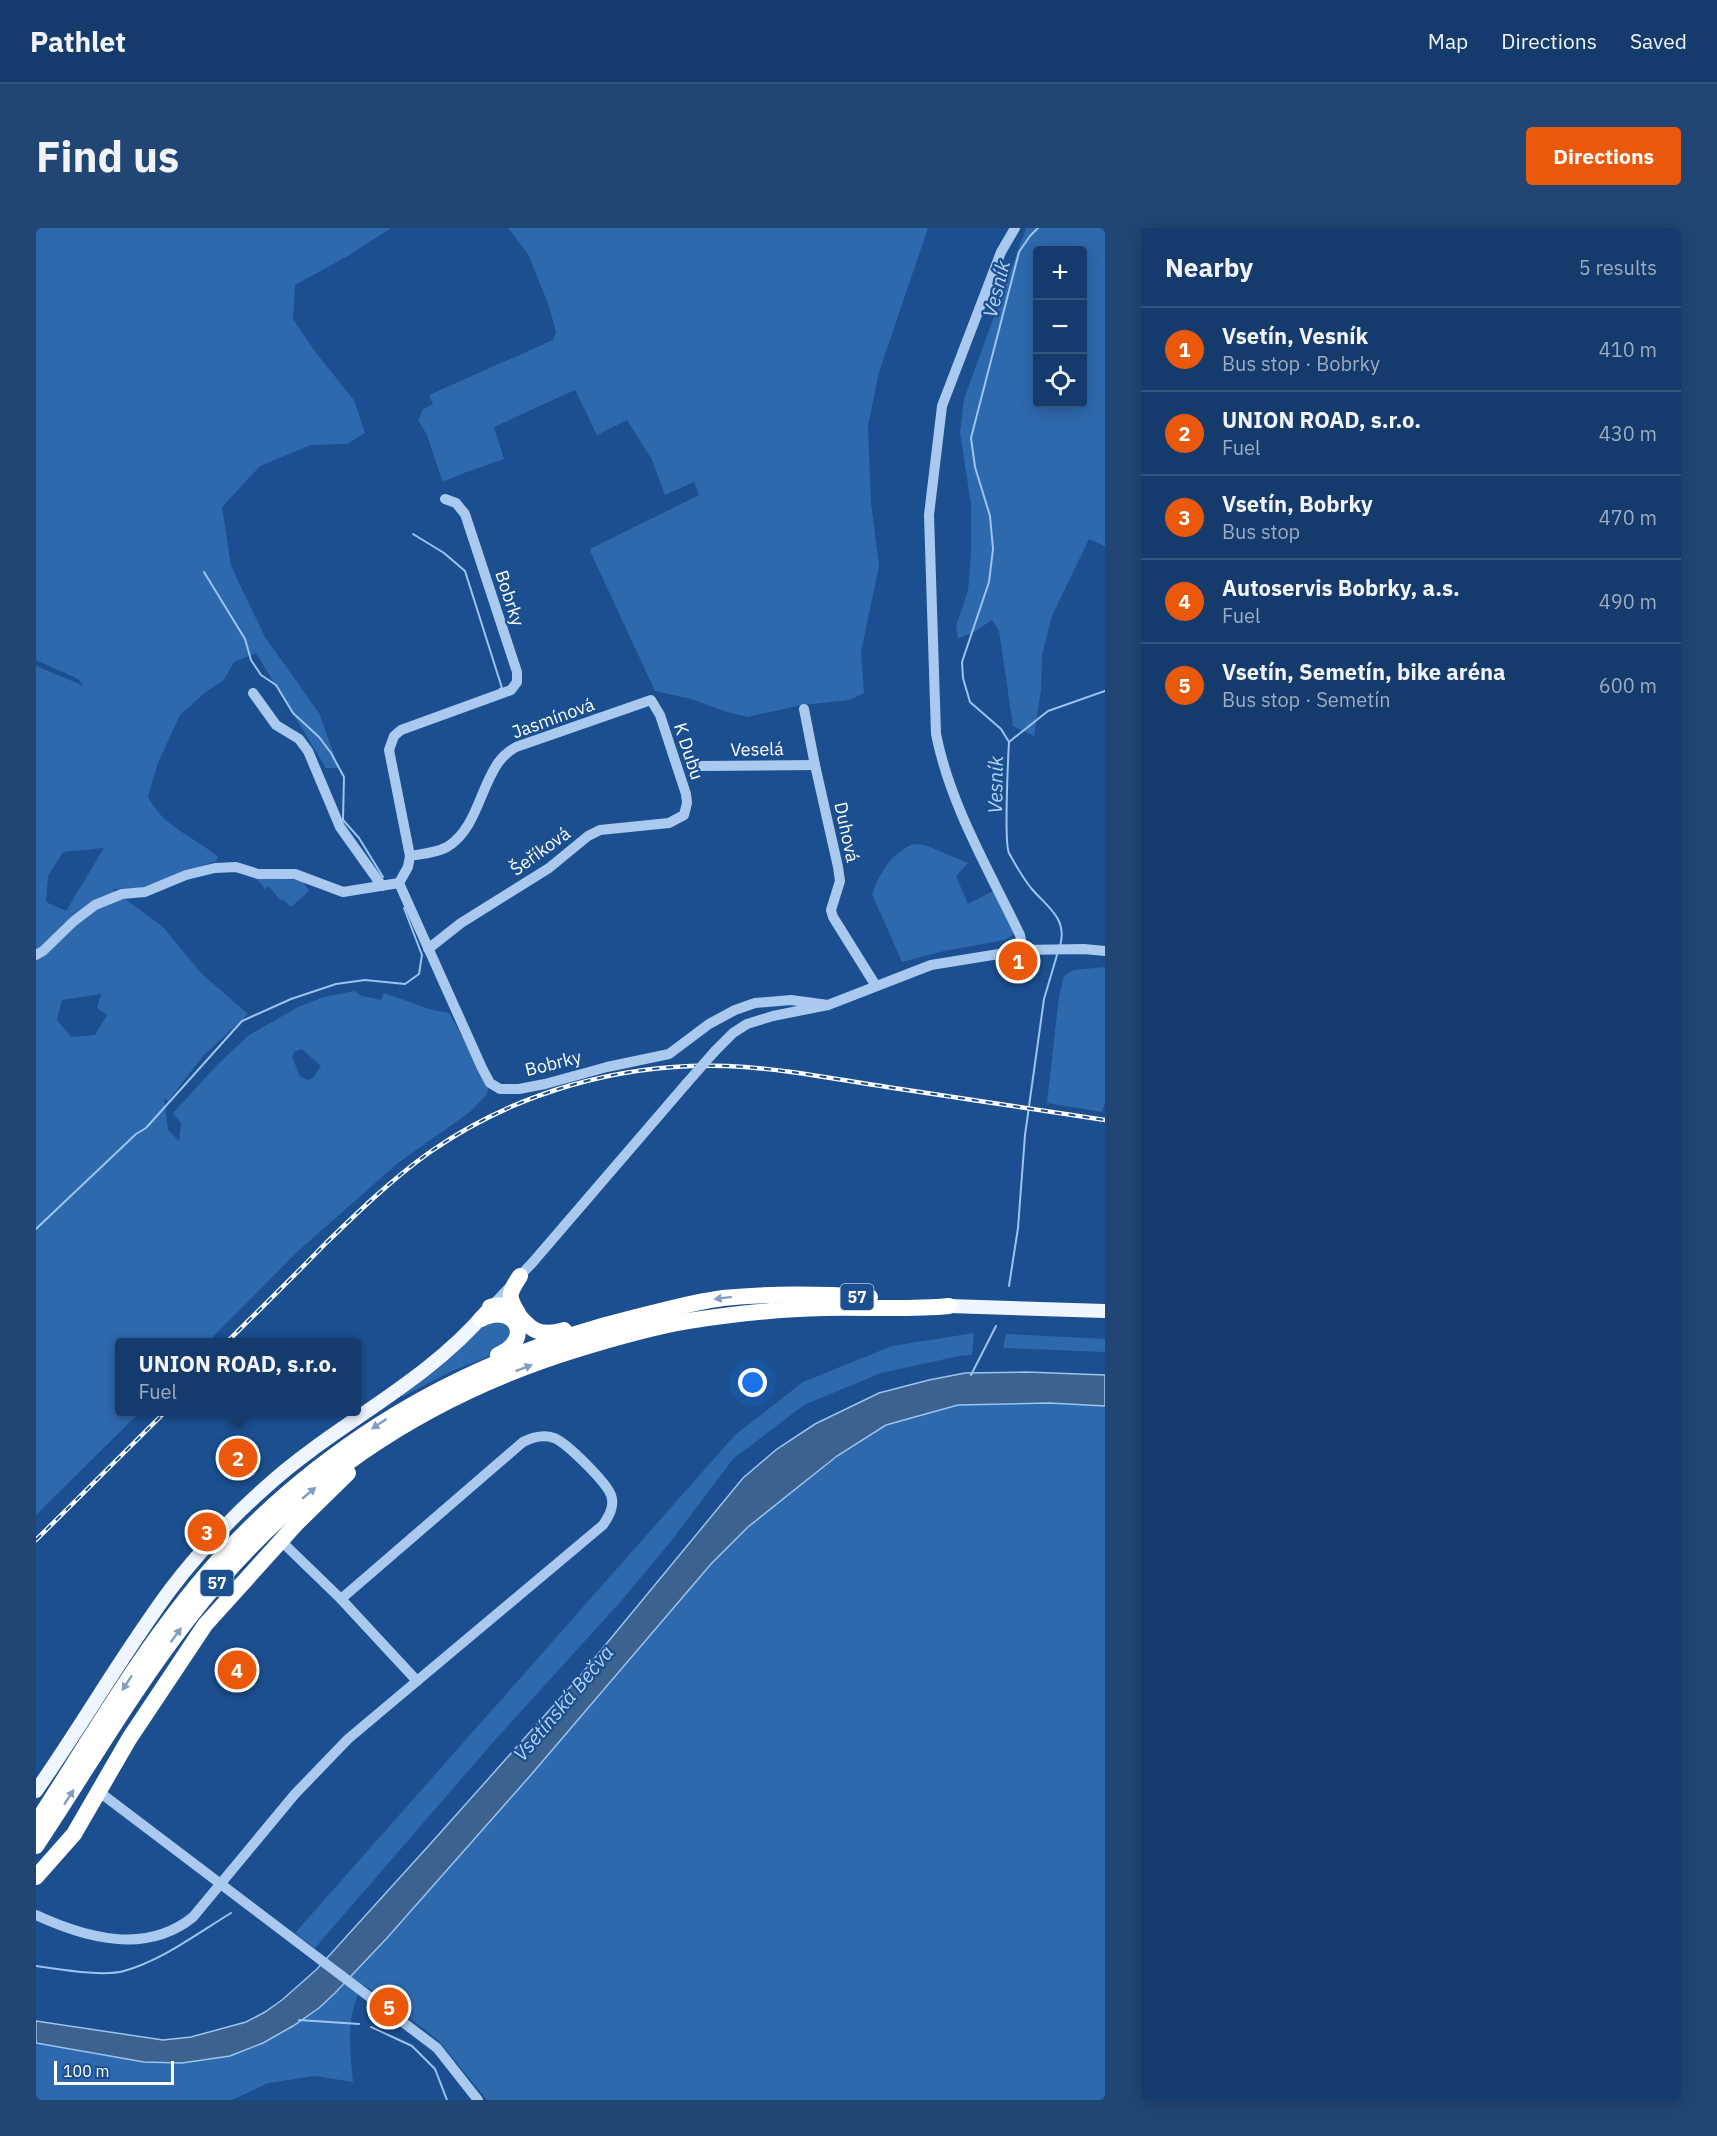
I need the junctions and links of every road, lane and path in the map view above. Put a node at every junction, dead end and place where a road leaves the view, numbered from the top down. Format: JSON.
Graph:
{"nodes":[{"id":1,"x":1015,"y":228,"type":"edge"},
{"id":2,"x":445,"y":499,"type":"dead end"},
{"id":3,"x":253,"y":693,"type":"dead end"},
{"id":4,"x":651,"y":700,"type":"joint"},
{"id":5,"x":804,"y":709,"type":"dead end"},
{"id":6,"x":815,"y":765,"type":"junction"},
{"id":7,"x":699,"y":766,"type":"dead end"},
{"id":8,"x":684,"y":815,"type":"joint"},
{"id":9,"x":410,"y":856,"type":"junction"},
{"id":10,"x":399,"y":883,"type":"junction"},
{"id":11,"x":382,"y":886,"type":"junction"},
{"id":12,"x":428,"y":949,"type":"junction"},
{"id":13,"x":1023,"y":950,"type":"junction"},
{"id":14,"x":1105,"y":951,"type":"edge"},
{"id":15,"x":36,"y":955,"type":"edge"},
{"id":16,"x":876,"y":986,"type":"junction"},
{"id":17,"x":828,"y":1005,"type":"junction"},
{"id":18,"x":520,"y":1276,"type":"junction"},
{"id":19,"x":682,"y":1306,"type":"junction"},
{"id":20,"x":949,"y":1306,"type":"junction"},
{"id":21,"x":500,"y":1309,"type":"junction"},
{"id":22,"x":1105,"y":1311,"type":"edge"},
{"id":23,"x":469,"y":1390,"type":"junction"},
{"id":24,"x":430,"y":1394,"type":"junction"},
{"id":25,"x":360,"y":1416,"type":"edge"},
{"id":26,"x":361,"y":1416,"type":"edge"},
{"id":27,"x":280,"y":1540,"type":"junction"},
{"id":28,"x":341,"y":1599,"type":"junction"},
{"id":29,"x":417,"y":1681,"type":"junction"},
{"id":30,"x":36,"y":1791,"type":"edge"},
{"id":31,"x":98,"y":1791,"type":"junction"},
{"id":32,"x":36,"y":1823,"type":"edge"},
{"id":33,"x":36,"y":1846,"type":"edge"},
{"id":34,"x":36,"y":1877,"type":"edge"},
{"id":35,"x":223,"y":1884,"type":"junction"},
{"id":36,"x":36,"y":1915,"type":"edge"},
{"id":37,"x":478,"y":2100,"type":"edge"}],
"edges":[{"from":1,"to":13,"type":"street"},
{"from":2,"to":9,"type":"street","name":"Bobrky"},
{"from":3,"to":11,"type":"street"},
{"from":4,"to":8,"type":"street","name":"K Dubu"},
{"from":4,"to":9,"type":"street","name":"Jasmínová"},
{"from":5,"to":6,"type":"street","name":"Duhová"},
{"from":6,"to":7,"type":"street","name":"Veselá"},
{"from":6,"to":16,"type":"street","name":"Duhová"},
{"from":8,"to":12,"type":"street","name":"Šeříková"},
{"from":9,"to":10,"type":"street"},
{"from":10,"to":11,"type":"street"},
{"from":10,"to":12,"type":"street","name":"Bobrky"},
{"from":11,"to":15,"type":"street"},
{"from":12,"to":17,"type":"street","name":"Bobrky"},
{"from":13,"to":14,"type":"street","name":"Bobrky"},
{"from":13,"to":16,"type":"street","name":"Bobrky"},
{"from":16,"to":17,"type":"street","name":"Bobrky"},
{"from":17,"to":18,"type":"street","name":"Bobrky","bridge":true},
{"from":18,"to":21,"type":"street","name":"Bobrky"},
{"from":18,"to":21,"type":"highway"},
{"from":20,"to":19,"type":"highway","number":"57","one_way":true},
{"from":19,"to":21,"type":"highway"},
{"from":19,"to":24,"type":"highway","number":"57"},
{"from":20,"to":22,"type":"main road","number":"57"},
{"from":23,"to":20,"type":"highway","number":"57","one_way":true},
{"from":21,"to":24,"type":"highway"},
{"from":21,"to":26,"type":"main road"},
{"from":23,"to":27,"type":"highway"},
{"from":33,"to":23,"type":"highway","number":"57","one_way":true},
{"from":24,"to":32,"type":"highway","number":"57","one_way":true},
{"from":25,"to":30,"type":"main road"},
{"from":27,"to":28,"type":"street"},
{"from":27,"to":31,"type":"highway"},
{"from":28,"to":29,"type":"street"},
{"from":28,"to":29,"type":"street"},
{"from":29,"to":35,"type":"street"},
{"from":31,"to":34,"type":"highway"},
{"from":31,"to":35,"type":"street"},
{"from":35,"to":36,"type":"street"},
{"from":35,"to":37,"type":"street"}]}
